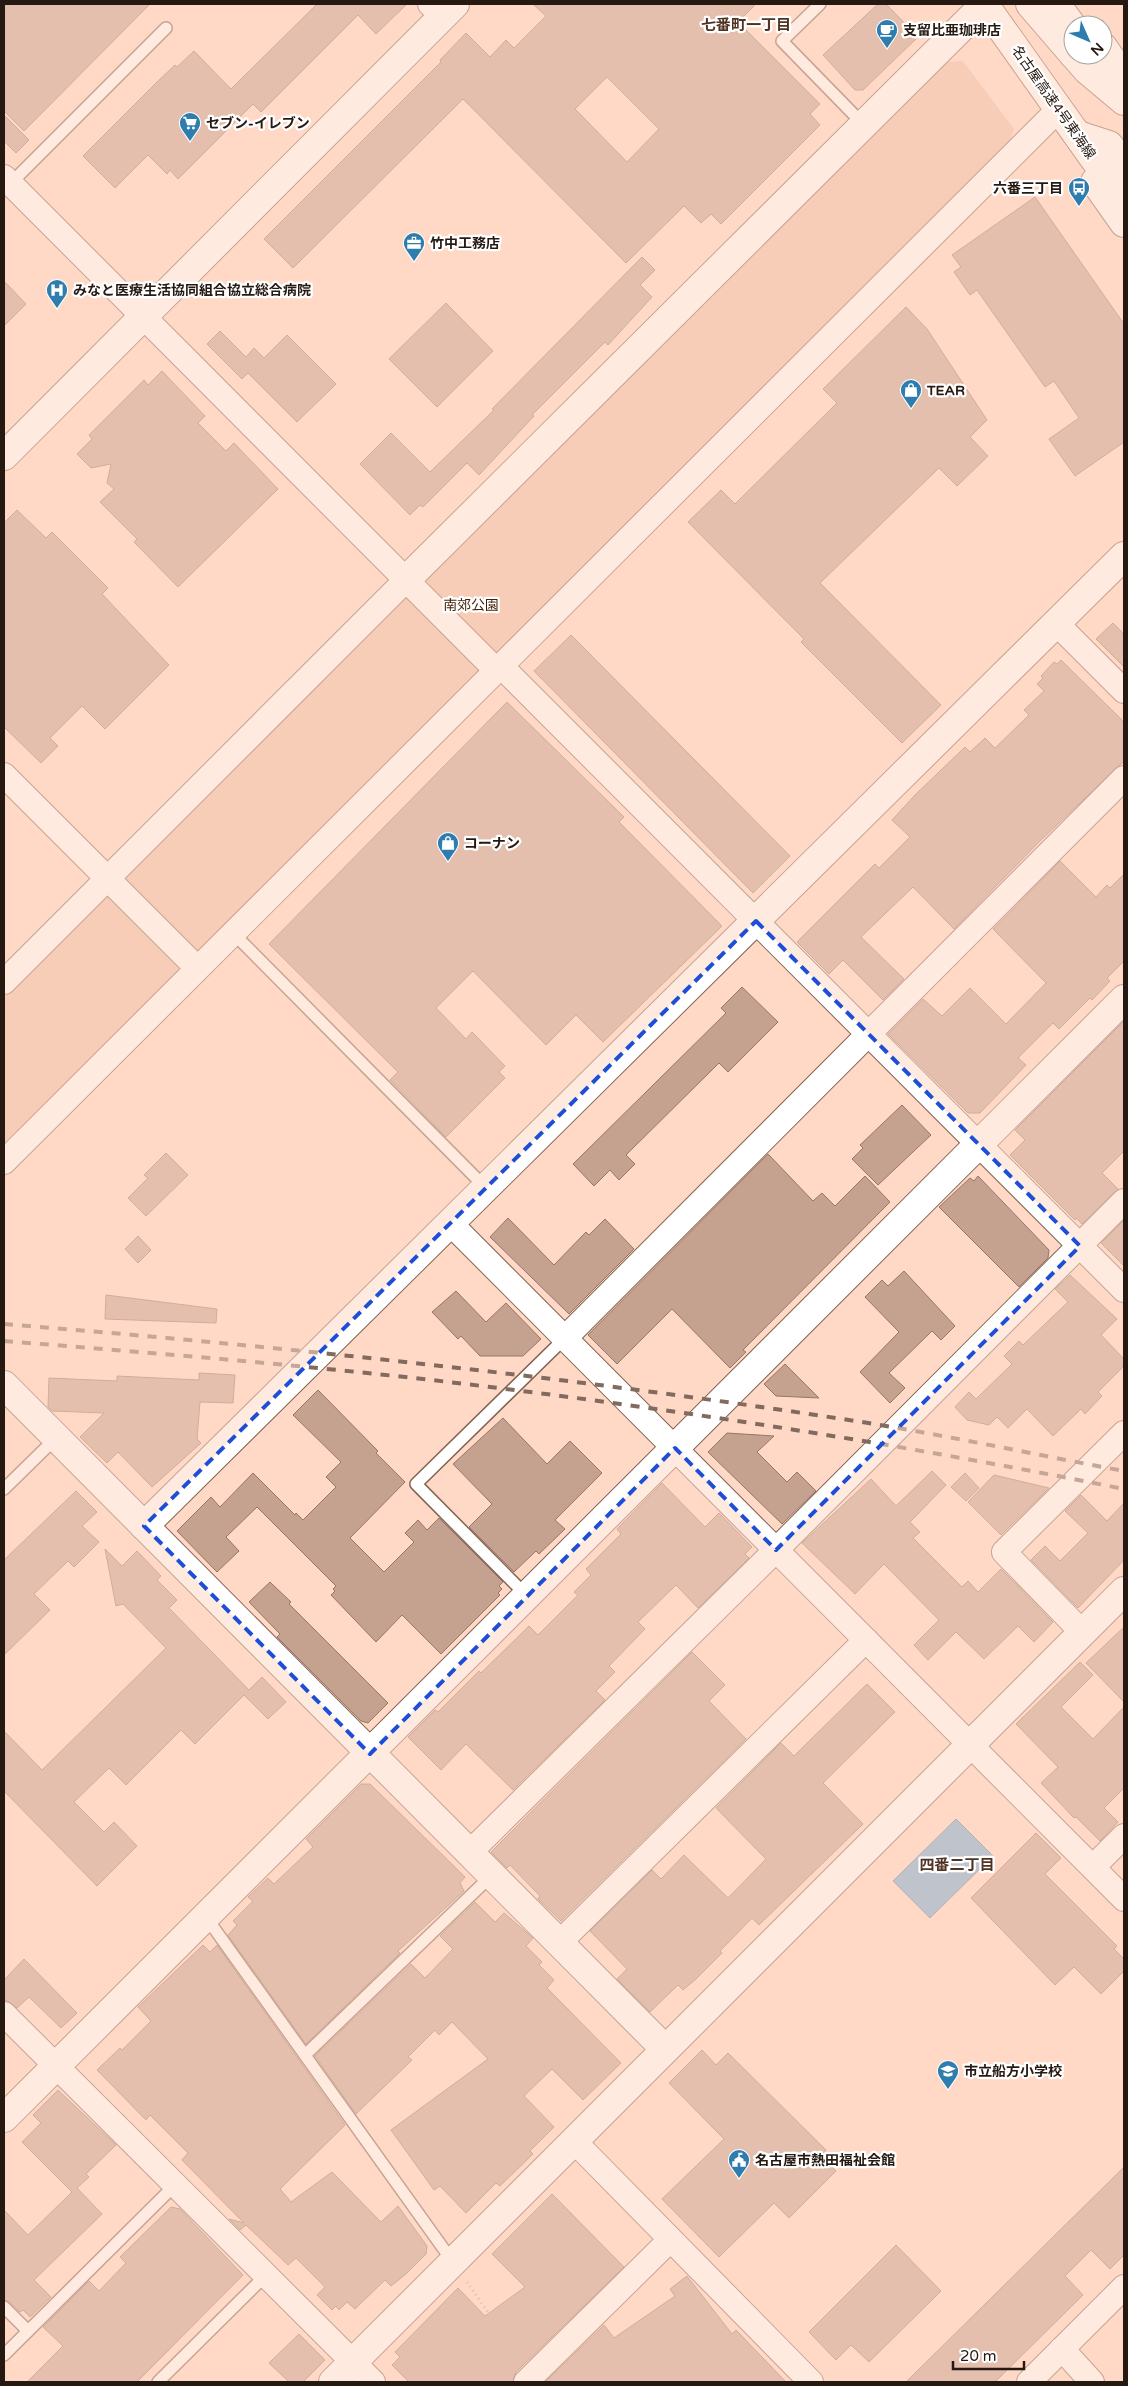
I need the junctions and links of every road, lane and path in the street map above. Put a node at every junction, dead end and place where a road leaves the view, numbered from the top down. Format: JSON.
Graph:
{"nodes":[{"id":1,"x":820,"y":4,"type":"edge"},
{"id":2,"x":1030,"y":4,"type":"edge"},
{"id":3,"x":1056,"y":4,"type":"edge"},
{"id":4,"x":1072,"y":4,"type":"edge"},
{"id":5,"x":976,"y":7,"type":"edge"},
{"id":6,"x":442,"y":8,"type":"edge"},
{"id":7,"x":1064,"y":15,"type":"edge"},
{"id":8,"x":1080,"y":15,"type":"edge"},
{"id":9,"x":166,"y":28,"type":"dead end"},
{"id":10,"x":1063,"y":42,"type":"edge"},
{"id":11,"x":1113,"y":64,"type":"edge"},
{"id":12,"x":1083,"y":65,"type":"edge"},
{"id":13,"x":1124,"y":100,"type":"edge"},
{"id":14,"x":1050,"y":118,"type":"junction"},
{"id":15,"x":864,"y":125,"type":"junction"},
{"id":16,"x":1078,"y":135,"type":"junction"},
{"id":17,"x":1124,"y":166,"type":"edge"},
{"id":18,"x":7,"y":180,"type":"edge"},
{"id":19,"x":1124,"y":201,"type":"edge"},
{"id":20,"x":1124,"y":223,"type":"edge"},
{"id":21,"x":143,"y":317,"type":"junction"},
{"id":22,"x":4,"y":456,"type":"edge"},
{"id":23,"x":1124,"y":556,"type":"edge"},
{"id":24,"x":406,"y":580,"type":"junction"},
{"id":25,"x":1056,"y":623,"type":"junction"},
{"id":26,"x":499,"y":668,"type":"junction"},
{"id":27,"x":1124,"y":691,"type":"edge"},
{"id":28,"x":4,"y":775,"type":"edge"},
{"id":29,"x":1124,"y":778,"type":"edge"},
{"id":30,"x":107,"y":879,"type":"junction"},
{"id":31,"x":756,"y":921,"type":"junction"},
{"id":32,"x":233,"y":933,"type":"junction"},
{"id":33,"x":197,"y":968,"type":"junction"},
{"id":34,"x":4,"y":982,"type":"edge"},
{"id":35,"x":1124,"y":999,"type":"edge"},
{"id":36,"x":868,"y":1033,"type":"junction"},
{"id":37,"x":978,"y":1144,"type":"junction"},
{"id":38,"x":4,"y":1162,"type":"edge"},
{"id":39,"x":486,"y":1188,"type":"junction"},
{"id":40,"x":1124,"y":1201,"type":"edge"},
{"id":41,"x":450,"y":1224,"type":"junction"},
{"id":42,"x":1080,"y":1246,"type":"junction"},
{"id":43,"x":1124,"y":1290,"type":"edge"},
{"id":44,"x":565,"y":1338,"type":"junction"},
{"id":45,"x":4,"y":1385,"type":"edge"},
{"id":46,"x":1124,"y":1433,"type":"edge"},
{"id":47,"x":56,"y":1437,"type":"junction"},
{"id":48,"x":675,"y":1448,"type":"junction"},
{"id":49,"x":4,"y":1489,"type":"edge"},
{"id":50,"x":144,"y":1526,"type":"junction"},
{"id":51,"x":776,"y":1550,"type":"junction"},
{"id":52,"x":1124,"y":1591,"type":"edge"},
{"id":53,"x":527,"y":1596,"type":"junction"},
{"id":54,"x":1082,"y":1632,"type":"junction"},
{"id":55,"x":866,"y":1640,"type":"junction"},
{"id":56,"x":970,"y":1744,"type":"junction"},
{"id":57,"x":370,"y":1754,"type":"junction"},
{"id":58,"x":1124,"y":1836,"type":"edge"},
{"id":59,"x":469,"y":1852,"type":"junction"},
{"id":60,"x":1093,"y":1867,"type":"junction"},
{"id":61,"x":492,"y":1875,"type":"junction"},
{"id":62,"x":1124,"y":1899,"type":"edge"},
{"id":63,"x":206,"y":1917,"type":"junction"},
{"id":64,"x":559,"y":1943,"type":"junction"},
{"id":65,"x":4,"y":2014,"type":"edge"},
{"id":66,"x":665,"y":2050,"type":"junction"},
{"id":67,"x":305,"y":2055,"type":"junction"},
{"id":68,"x":56,"y":2066,"type":"junction"},
{"id":69,"x":4,"y":2118,"type":"edge"},
{"id":70,"x":574,"y":2141,"type":"junction"},
{"id":71,"x":176,"y":2185,"type":"junction"},
{"id":72,"x":670,"y":2240,"type":"junction"},
{"id":73,"x":454,"y":2262,"type":"junction"},
{"id":74,"x":266,"y":2275,"type":"junction"},
{"id":75,"x":1124,"y":2287,"type":"edge"},
{"id":76,"x":4,"y":2307,"type":"edge"},
{"id":77,"x":28,"y":2331,"type":"junction"},
{"id":78,"x":1062,"y":2349,"type":"junction"},
{"id":79,"x":4,"y":2355,"type":"edge"},
{"id":80,"x":354,"y":2362,"type":"junction"},
{"id":81,"x":532,"y":2380,"type":"edge"},
{"id":82,"x":158,"y":2382,"type":"edge"},
{"id":83,"x":333,"y":2382,"type":"edge"},
{"id":84,"x":373,"y":2382,"type":"edge"},
{"id":85,"x":811,"y":2382,"type":"edge"},
{"id":86,"x":1029,"y":2382,"type":"edge"},
{"id":87,"x":1092,"y":2382,"type":"edge"}],
"edges":[{"from":1,"to":15,"type":"lane"},
{"from":2,"to":10,"type":"main road"},
{"from":3,"to":7,"type":"main road"},
{"from":4,"to":8,"type":"main road"},
{"from":5,"to":14,"type":"main road"},
{"from":5,"to":15,"type":"main road"},
{"from":5,"to":16,"type":"main road","name":"名古屋高速4号東海線"},
{"from":6,"to":21,"type":"main road"},
{"from":9,"to":18,"type":"lane"},
{"from":11,"to":13,"type":"main road"},
{"from":12,"to":13,"type":"main road"},
{"from":14,"to":20,"type":"main road"},
{"from":14,"to":26,"type":"street"},
{"from":15,"to":24,"type":"main road"},
{"from":16,"to":17,"type":"main road"},
{"from":16,"to":19,"type":"main road","name":"名古屋高速4号東海線"},
{"from":18,"to":21,"type":"street"},
{"from":21,"to":22,"type":"main road"},
{"from":21,"to":24,"type":"street"},
{"from":23,"to":25,"type":"main road"},
{"from":24,"to":26,"type":"street"},
{"from":24,"to":30,"type":"street"},
{"from":25,"to":27,"type":"street"},
{"from":25,"to":31,"type":"main road"},
{"from":26,"to":31,"type":"street"},
{"from":26,"to":32,"type":"street"},
{"from":28,"to":30,"type":"street"},
{"from":29,"to":36,"type":"street"},
{"from":30,"to":33,"type":"street"},
{"from":30,"to":34,"type":"street"},
{"from":31,"to":36,"type":"street"},
{"from":31,"to":39,"type":"main road"},
{"from":32,"to":33,"type":"street"},
{"from":32,"to":39,"type":"lane"},
{"from":33,"to":38,"type":"street"},
{"from":35,"to":37,"type":"main road"},
{"from":36,"to":37,"type":"street"},
{"from":36,"to":44,"type":"street"},
{"from":37,"to":42,"type":"street"},
{"from":37,"to":48,"type":"main road"},
{"from":39,"to":41,"type":"main road"},
{"from":40,"to":42,"type":"street"},
{"from":41,"to":44,"type":"street"},
{"from":41,"to":50,"type":"main road"},
{"from":42,"to":43,"type":"street"},
{"from":42,"to":51,"type":"street"},
{"from":44,"to":48,"type":"street"},
{"from":44,"to":53,"type":"lane"},
{"from":45,"to":47,"type":"main road"},
{"from":46,"to":54,"type":"street"},
{"from":47,"to":49,"type":"lane"},
{"from":47,"to":50,"type":"main road"},
{"from":48,"to":51,"type":"street"},
{"from":48,"to":53,"type":"main road"},
{"from":50,"to":57,"type":"main road"},
{"from":51,"to":55,"type":"street"},
{"from":51,"to":59,"type":"street"},
{"from":52,"to":54,"type":"main road"},
{"from":53,"to":57,"type":"main road"},
{"from":54,"to":56,"type":"main road"},
{"from":55,"to":56,"type":"street"},
{"from":55,"to":64,"type":"street"},
{"from":56,"to":60,"type":"street"},
{"from":56,"to":66,"type":"main road"},
{"from":57,"to":59,"type":"main road"},
{"from":57,"to":63,"type":"main road"},
{"from":58,"to":60,"type":"street"},
{"from":59,"to":61,"type":"main road"},
{"from":60,"to":62,"type":"street"},
{"from":61,"to":64,"type":"main road"},
{"from":61,"to":67,"type":"lane"},
{"from":63,"to":67,"type":"lane"},
{"from":63,"to":68,"type":"main road"},
{"from":64,"to":66,"type":"main road"},
{"from":65,"to":68,"type":"street"},
{"from":66,"to":70,"type":"main road"},
{"from":67,"to":73,"type":"lane"},
{"from":68,"to":69,"type":"main road"},
{"from":68,"to":71,"type":"street"},
{"from":70,"to":72,"type":"street"},
{"from":70,"to":73,"type":"main road"},
{"from":71,"to":74,"type":"street"},
{"from":71,"to":77,"type":"lane"},
{"from":72,"to":81,"type":"street"},
{"from":72,"to":85,"type":"street"},
{"from":73,"to":80,"type":"main road"},
{"from":73,"to":81,"type":"path"},
{"from":74,"to":80,"type":"street"},
{"from":74,"to":82,"type":"lane"},
{"from":75,"to":78,"type":"street"},
{"from":76,"to":77,"type":"lane"},
{"from":77,"to":79,"type":"lane"},
{"from":78,"to":86,"type":"street"},
{"from":78,"to":87,"type":"street"},
{"from":80,"to":83,"type":"main road"},
{"from":80,"to":84,"type":"street"}]}
